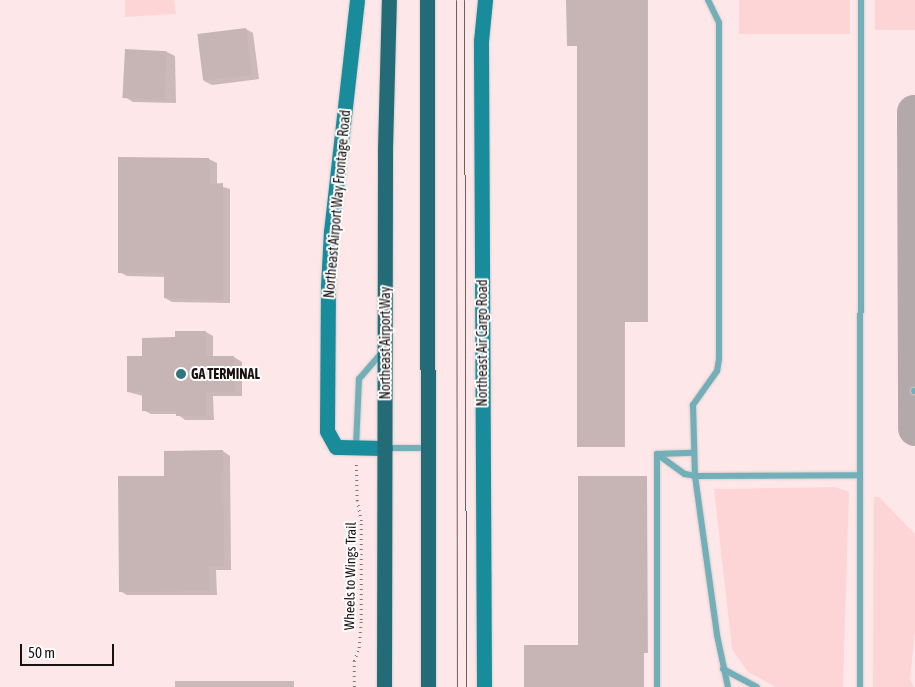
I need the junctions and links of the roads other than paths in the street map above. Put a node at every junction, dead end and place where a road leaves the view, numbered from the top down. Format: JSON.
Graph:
{"nodes":[{"id":1,"x":357,"y":0,"type":"edge"},
{"id":2,"x":389,"y":0,"type":"edge"},
{"id":3,"x":427,"y":0,"type":"edge"},
{"id":4,"x":484,"y":0,"type":"edge"},
{"id":5,"x":708,"y":0,"type":"edge"},
{"id":6,"x":861,"y":0,"type":"edge"},
{"id":7,"x":386,"y":349,"type":"junction"},
{"id":8,"x":356,"y":448,"type":"junction"},
{"id":9,"x":385,"y":448,"type":"junction"},
{"id":10,"x":428,"y":448,"type":"junction"},
{"id":11,"x":693,"y":453,"type":"junction"},
{"id":12,"x":657,"y":454,"type":"junction"},
{"id":13,"x":860,"y":475,"type":"junction"},
{"id":14,"x":696,"y":476,"type":"junction"},
{"id":15,"x":723,"y":669,"type":"junction"},
{"id":16,"x":384,"y":687,"type":"edge"},
{"id":17,"x":428,"y":687,"type":"edge"},
{"id":18,"x":484,"y":687,"type":"edge"},
{"id":19,"x":657,"y":687,"type":"edge"},
{"id":20,"x":728,"y":687,"type":"edge"},
{"id":21,"x":757,"y":687,"type":"edge"},
{"id":22,"x":860,"y":687,"type":"edge"}],
"edges":[{"from":1,"to":8,"type":"street","name":"Northeast Airport Way Frontage Road"},
{"from":2,"to":7,"type":"main road","name":"Northeast Airport Way"},
{"from":3,"to":10,"type":"main road"},
{"from":4,"to":18,"type":"street","name":"Northeast Air Cargo Road"},
{"from":5,"to":11,"type":"lane"},
{"from":6,"to":13,"type":"lane"},
{"from":7,"to":8,"type":"lane"},
{"from":7,"to":9,"type":"main road","name":"Northeast Airport Way"},
{"from":8,"to":9,"type":"street","name":"Northeast Airport Way Frontage Road"},
{"from":9,"to":10,"type":"lane"},
{"from":9,"to":16,"type":"main road","name":"Northeast Airport Way"},
{"from":10,"to":17,"type":"main road"},
{"from":11,"to":12,"type":"lane"},
{"from":11,"to":14,"type":"lane"},
{"from":12,"to":14,"type":"lane"},
{"from":12,"to":19,"type":"lane"},
{"from":13,"to":14,"type":"lane"},
{"from":13,"to":22,"type":"lane"},
{"from":14,"to":15,"type":"lane"},
{"from":15,"to":20,"type":"lane"},
{"from":15,"to":21,"type":"lane"}]}
